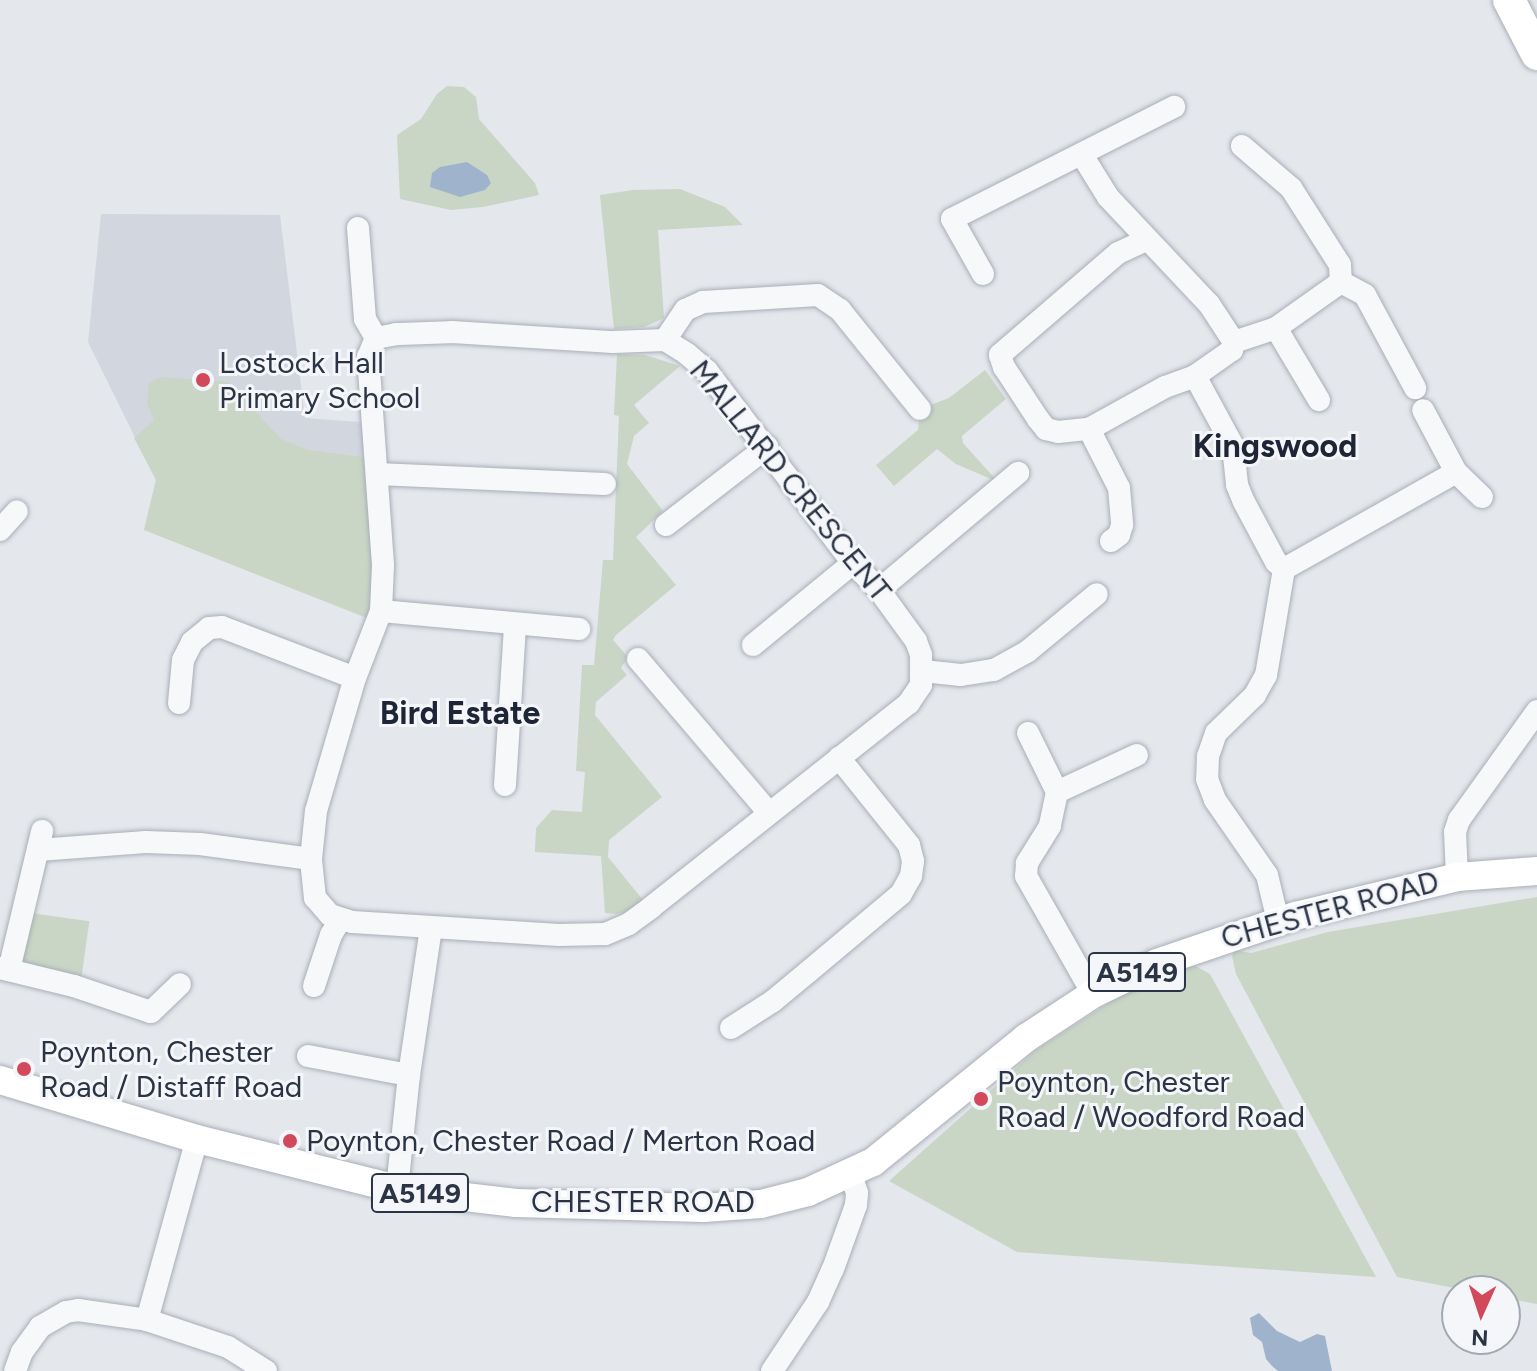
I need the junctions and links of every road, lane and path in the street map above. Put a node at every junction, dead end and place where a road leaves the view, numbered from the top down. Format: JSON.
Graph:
{"nodes":[{"id":1,"x":1509,"y":0,"type":"edge"},
{"id":2,"x":1537,"y":54,"type":"edge"},
{"id":3,"x":1174,"y":107,"type":"dead end"},
{"id":4,"x":1242,"y":146,"type":"dead end"},
{"id":5,"x":1082,"y":155,"type":"junction"},
{"id":6,"x":358,"y":228,"type":"dead end"},
{"id":7,"x":1146,"y":240,"type":"junction"},
{"id":8,"x":983,"y":274,"type":"dead end"},
{"id":9,"x":1341,"y":282,"type":"junction"},
{"id":10,"x":1276,"y":328,"type":"junction"},
{"id":11,"x":376,"y":338,"type":"junction"},
{"id":12,"x":665,"y":340,"type":"junction"},
{"id":13,"x":1234,"y":342,"type":"junction"},
{"id":14,"x":1195,"y":376,"type":"junction"},
{"id":15,"x":1415,"y":388,"type":"dead end"},
{"id":16,"x":1319,"y":400,"type":"dead end"},
{"id":17,"x":920,"y":409,"type":"dead end"},
{"id":18,"x":1423,"y":410,"type":"dead end"},
{"id":19,"x":1089,"y":429,"type":"junction"},
{"id":20,"x":767,"y":447,"type":"junction"},
{"id":21,"x":1456,"y":472,"type":"junction"},
{"id":22,"x":1018,"y":473,"type":"dead end"},
{"id":23,"x":377,"y":474,"type":"junction"},
{"id":24,"x":605,"y":484,"type":"dead end"},
{"id":25,"x":1482,"y":497,"type":"dead end"},
{"id":26,"x":17,"y":511,"type":"dead end"},
{"id":27,"x":666,"y":525,"type":"dead end"},
{"id":28,"x":0,"y":530,"type":"edge"},
{"id":29,"x":1111,"y":541,"type":"dead end"},
{"id":30,"x":853,"y":563,"type":"junction"},
{"id":31,"x":1284,"y":569,"type":"junction"},
{"id":32,"x":879,"y":590,"type":"junction"},
{"id":33,"x":1097,"y":594,"type":"dead end"},
{"id":34,"x":381,"y":611,"type":"junction"},
{"id":35,"x":515,"y":624,"type":"junction"},
{"id":36,"x":579,"y":629,"type":"dead end"},
{"id":37,"x":753,"y":645,"type":"dead end"},
{"id":38,"x":638,"y":659,"type":"dead end"},
{"id":39,"x":923,"y":671,"type":"junction"},
{"id":40,"x":355,"y":678,"type":"junction"},
{"id":41,"x":179,"y":703,"type":"dead end"},
{"id":42,"x":1537,"y":711,"type":"edge"},
{"id":43,"x":1028,"y":733,"type":"dead end"},
{"id":44,"x":1137,"y":755,"type":"dead end"},
{"id":45,"x":839,"y":758,"type":"junction"},
{"id":46,"x":505,"y":785,"type":"dead end"},
{"id":47,"x":1057,"y":792,"type":"junction"},
{"id":48,"x":769,"y":813,"type":"junction"},
{"id":49,"x":311,"y":859,"type":"junction"},
{"id":50,"x":1533,"y":860,"type":"edge"},
{"id":51,"x":1466,"y":876,"type":"junction"},
{"id":52,"x":340,"y":920,"type":"junction"},
{"id":53,"x":1278,"y":921,"type":"junction"},
{"id":54,"x":431,"y":928,"type":"junction"},
{"id":55,"x":4,"y":969,"type":"edge"},
{"id":56,"x":180,"y":984,"type":"dead end"},
{"id":57,"x":314,"y":986,"type":"dead end"},
{"id":58,"x":1093,"y":994,"type":"junction"},
{"id":59,"x":731,"y":1028,"type":"dead end"},
{"id":60,"x":308,"y":1056,"type":"dead end"},
{"id":61,"x":409,"y":1075,"type":"junction"},
{"id":62,"x":0,"y":1080,"type":"edge"},
{"id":63,"x":197,"y":1139,"type":"junction"},
{"id":64,"x":851,"y":1175,"type":"junction"},
{"id":65,"x":397,"y":1189,"type":"junction"},
{"id":66,"x":147,"y":1320,"type":"junction"},
{"id":67,"x":15,"y":1371,"type":"edge"},
{"id":68,"x":266,"y":1371,"type":"edge"},
{"id":69,"x":772,"y":1371,"type":"edge"}],
"edges":[{"from":1,"to":2,"type":"highway"},
{"from":3,"to":5,"type":"street"},
{"from":4,"to":9,"type":"street"},
{"from":5,"to":7,"type":"street"},
{"from":5,"to":8,"type":"street"},
{"from":6,"to":11,"type":"street"},
{"from":7,"to":13,"type":"street"},
{"from":7,"to":19,"type":"street"},
{"from":9,"to":10,"type":"street"},
{"from":9,"to":15,"type":"street"},
{"from":10,"to":13,"type":"street"},
{"from":10,"to":16,"type":"street"},
{"from":11,"to":12,"type":"street","name":"MALLARD CRESCENT"},
{"from":11,"to":23,"type":"street"},
{"from":12,"to":17,"type":"street"},
{"from":12,"to":20,"type":"street","name":"MALLARD CRESCENT"},
{"from":13,"to":14,"type":"street"},
{"from":14,"to":19,"type":"street"},
{"from":14,"to":31,"type":"street"},
{"from":18,"to":21,"type":"street"},
{"from":19,"to":29,"type":"street"},
{"from":20,"to":27,"type":"street"},
{"from":20,"to":30,"type":"street","name":"MALLARD CRESCENT"},
{"from":21,"to":25,"type":"street"},
{"from":21,"to":31,"type":"street"},
{"from":22,"to":32,"type":"street"},
{"from":23,"to":24,"type":"street"},
{"from":23,"to":34,"type":"street"},
{"from":26,"to":28,"type":"street"},
{"from":30,"to":32,"type":"street","name":"MALLARD CRESCENT"},
{"from":30,"to":37,"type":"street"},
{"from":31,"to":53,"type":"street"},
{"from":32,"to":39,"type":"street","name":"MALLARD CRESCENT"},
{"from":33,"to":39,"type":"street"},
{"from":34,"to":35,"type":"street"},
{"from":34,"to":40,"type":"street"},
{"from":35,"to":36,"type":"street"},
{"from":35,"to":46,"type":"street"},
{"from":38,"to":48,"type":"street"},
{"from":39,"to":45,"type":"street"},
{"from":40,"to":41,"type":"street"},
{"from":40,"to":49,"type":"street"},
{"from":42,"to":51,"type":"street","name":"CHESTER ROAD"},
{"from":43,"to":47,"type":"street"},
{"from":44,"to":47,"type":"street"},
{"from":45,"to":48,"type":"street"},
{"from":45,"to":59,"type":"street"},
{"from":47,"to":58,"type":"street"},
{"from":48,"to":54,"type":"street"},
{"from":49,"to":52,"type":"street"},
{"from":49,"to":55,"type":"street"},
{"from":50,"to":51,"type":"main road","name":"CHESTER ROAD","number":"A5149"},
{"from":51,"to":53,"type":"main road","name":"CHESTER ROAD","number":"A5149"},
{"from":52,"to":54,"type":"street"},
{"from":52,"to":57,"type":"street"},
{"from":53,"to":58,"type":"main road","name":"CHESTER ROAD","number":"A5149"},
{"from":54,"to":61,"type":"street"},
{"from":55,"to":56,"type":"street"},
{"from":58,"to":64,"type":"main road","name":"CHESTER ROAD","number":"A5149"},
{"from":60,"to":61,"type":"street"},
{"from":61,"to":65,"type":"street"},
{"from":62,"to":63,"type":"main road","name":"CHESTER ROAD","number":"A5149"},
{"from":63,"to":65,"type":"main road","name":"CHESTER ROAD","number":"A5149"},
{"from":63,"to":66,"type":"street"},
{"from":64,"to":65,"type":"main road","name":"CHESTER ROAD","number":"A5149"},
{"from":64,"to":69,"type":"street"},
{"from":66,"to":67,"type":"street"},
{"from":66,"to":68,"type":"street"}]}
